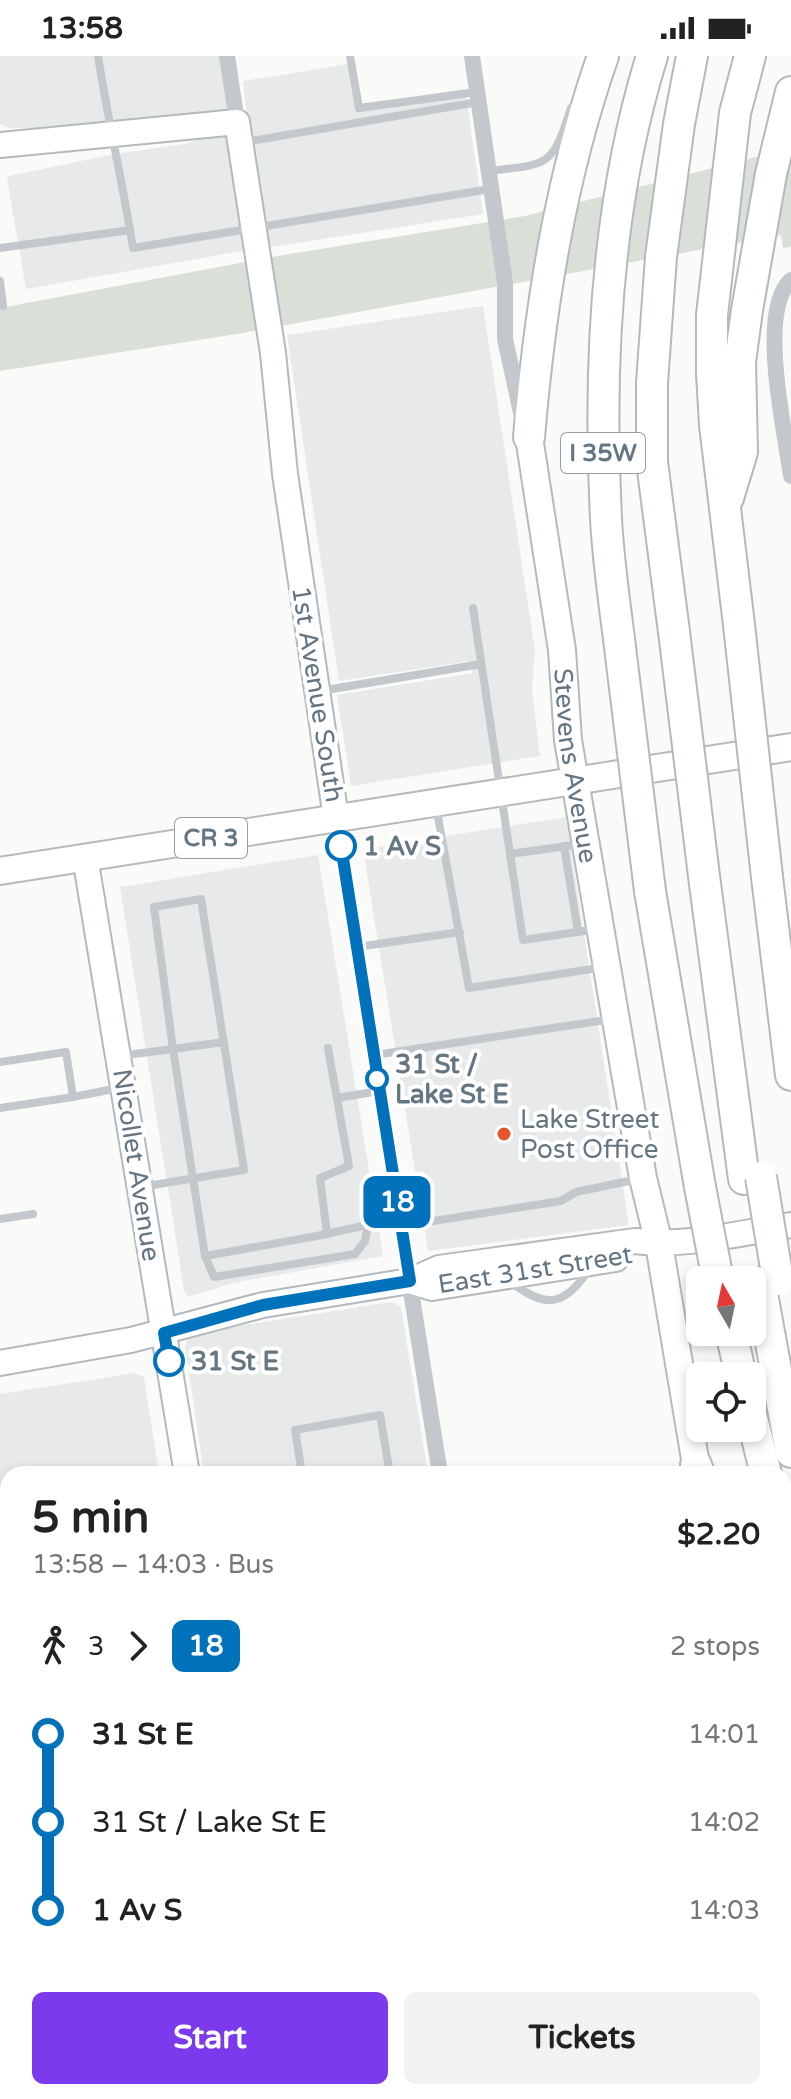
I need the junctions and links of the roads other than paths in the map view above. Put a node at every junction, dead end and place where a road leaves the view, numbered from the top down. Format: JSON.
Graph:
{"nodes":[{"id":1,"x":98,"y":56,"type":"edge"},
{"id":2,"x":227,"y":56,"type":"edge"},
{"id":3,"x":350,"y":56,"type":"edge"},
{"id":4,"x":472,"y":56,"type":"edge"},
{"id":5,"x":603,"y":56,"type":"edge"},
{"id":6,"x":652,"y":56,"type":"edge"},
{"id":7,"x":692,"y":56,"type":"edge"},
{"id":8,"x":711,"y":56,"type":"edge"},
{"id":9,"x":750,"y":56,"type":"edge"},
{"id":10,"x":791,"y":92,"type":"edge"},
{"id":11,"x":477,"y":97,"type":"junction"},
{"id":12,"x":573,"y":103,"type":"dead end"},
{"id":13,"x":238,"y":132,"type":"junction"},
{"id":14,"x":110,"y":135,"type":"junction"},
{"id":15,"x":0,"y":145,"type":"edge"},
{"id":16,"x":488,"y":171,"type":"junction"},
{"id":17,"x":490,"y":189,"type":"junction"},
{"id":18,"x":678,"y":189,"type":"junction"},
{"id":19,"x":254,"y":228,"type":"junction"},
{"id":20,"x":130,"y":230,"type":"junction"},
{"id":21,"x":0,"y":248,"type":"edge"},
{"id":22,"x":0,"y":281,"type":"edge"},
{"id":23,"x":787,"y":283,"type":"edge"},
{"id":24,"x":3,"y":306,"type":"dead end"},
{"id":25,"x":529,"y":437,"type":"junction"},
{"id":26,"x":791,"y":476,"type":"edge"},
{"id":27,"x":724,"y":512,"type":"junction"},
{"id":28,"x":473,"y":608,"type":"dead end"},
{"id":29,"x":481,"y":664,"type":"junction"},
{"id":30,"x":317,"y":692,"type":"junction"},
{"id":31,"x":791,"y":747,"type":"edge"},
{"id":32,"x":576,"y":780,"type":"junction"},
{"id":33,"x":501,"y":791,"type":"junction"},
{"id":34,"x":435,"y":801,"type":"junction"},
{"id":35,"x":336,"y":818,"type":"junction"},
{"id":36,"x":575,"y":844,"type":"junction"},
{"id":37,"x":510,"y":854,"type":"junction"},
{"id":38,"x":85,"y":857,"type":"junction"},
{"id":39,"x":0,"y":871,"type":"edge"},
{"id":40,"x":590,"y":930,"type":"junction"},
{"id":41,"x":460,"y":932,"type":"junction"},
{"id":42,"x":356,"y":948,"type":"junction"},
{"id":43,"x":607,"y":966,"type":"junction"},
{"id":44,"x":615,"y":1019,"type":"junction"},
{"id":45,"x":224,"y":1042,"type":"junction"},
{"id":46,"x":328,"y":1048,"type":"dead end"},
{"id":47,"x":173,"y":1049,"type":"junction"},
{"id":48,"x":375,"y":1055,"type":"junction"},
{"id":49,"x":118,"y":1056,"type":"junction"},
{"id":50,"x":0,"y":1062,"type":"edge"},
{"id":51,"x":791,"y":1075,"type":"edge"},
{"id":52,"x":124,"y":1087,"type":"junction"},
{"id":53,"x":379,"y":1091,"type":"junction"},
{"id":54,"x":73,"y":1097,"type":"junction"},
{"id":55,"x":337,"y":1098,"type":"junction"},
{"id":56,"x":0,"y":1108,"type":"edge"},
{"id":57,"x":192,"y":1178,"type":"junction"},
{"id":58,"x":643,"y":1178,"type":"junction"},
{"id":59,"x":140,"y":1187,"type":"junction"},
{"id":60,"x":33,"y":1214,"type":"dead end"},
{"id":61,"x":0,"y":1219,"type":"edge"},
{"id":62,"x":400,"y":1222,"type":"junction"},
{"id":63,"x":368,"y":1225,"type":"junction"},
{"id":64,"x":791,"y":1225,"type":"edge"},
{"id":65,"x":327,"y":1234,"type":"junction"},
{"id":66,"x":659,"y":1244,"type":"junction"},
{"id":67,"x":205,"y":1256,"type":"junction"},
{"id":68,"x":715,"y":1266,"type":"edge"},
{"id":69,"x":410,"y":1281,"type":"junction"},
{"id":70,"x":769,"y":1281,"type":"junction"},
{"id":71,"x":164,"y":1333,"type":"junction"},
{"id":72,"x":791,"y":1348,"type":"edge"},
{"id":73,"x":0,"y":1363,"type":"edge"},
{"id":74,"x":758,"y":1442,"type":"edge"},
{"id":75,"x":791,"y":1452,"type":"edge"},
{"id":76,"x":186,"y":1466,"type":"edge"},
{"id":77,"x":301,"y":1466,"type":"edge"},
{"id":78,"x":389,"y":1466,"type":"edge"},
{"id":79,"x":439,"y":1466,"type":"edge"},
{"id":80,"x":696,"y":1466,"type":"edge"},
{"id":81,"x":764,"y":1466,"type":"edge"}],
"edges":[{"from":1,"to":14,"type":"lane"},
{"from":2,"to":13,"type":"street","name":"1st Avenue South"},
{"from":3,"to":11,"type":"lane"},
{"from":4,"to":11,"type":"street","name":"Stevens Avenue"},
{"from":5,"to":25,"type":"highway"},
{"from":6,"to":68,"type":"highway","number":"I 35W","bridge":true},
{"from":7,"to":18,"type":"highway"},
{"from":8,"to":18,"type":"highway"},
{"from":9,"to":27,"type":"highway"},
{"from":10,"to":27,"type":"highway"},
{"from":11,"to":13,"type":"lane"},
{"from":11,"to":16,"type":"street","name":"Stevens Avenue"},
{"from":12,"to":16,"type":"lane"},
{"from":13,"to":14,"type":"street"},
{"from":13,"to":19,"type":"street","name":"1st Avenue South"},
{"from":14,"to":15,"type":"street"},
{"from":14,"to":20,"type":"lane"},
{"from":16,"to":17,"type":"street","name":"Stevens Avenue"},
{"from":17,"to":19,"type":"lane"},
{"from":17,"to":25,"type":"street","name":"Stevens Avenue"},
{"from":18,"to":70,"type":"highway"},
{"from":19,"to":20,"type":"lane"},
{"from":19,"to":30,"type":"street","name":"1st Avenue South"},
{"from":20,"to":21,"type":"lane"},
{"from":22,"to":24,"type":"lane"},
{"from":23,"to":26,"type":"street"},
{"from":25,"to":32,"type":"main road","name":"Stevens Avenue"},
{"from":27,"to":51,"type":"highway","bridge":true},
{"from":28,"to":29,"type":"lane"},
{"from":29,"to":30,"type":"lane"},
{"from":29,"to":33,"type":"lane"},
{"from":30,"to":35,"type":"street","name":"1st Avenue South"},
{"from":31,"to":32,"type":"main road","number":"CR 3"},
{"from":32,"to":33,"type":"main road","number":"CR 3"},
{"from":32,"to":36,"type":"main road","name":"Stevens Avenue"},
{"from":33,"to":34,"type":"main road","number":"CR 3"},
{"from":33,"to":37,"type":"lane"},
{"from":34,"to":35,"type":"main road","number":"CR 3"},
{"from":34,"to":41,"type":"lane"},
{"from":35,"to":38,"type":"main road","number":"CR 3"},
{"from":35,"to":42,"type":"street","name":"1st Avenue South"},
{"from":36,"to":37,"type":"lane"},
{"from":36,"to":40,"type":"main road","name":"Stevens Avenue"},
{"from":37,"to":40,"type":"lane"},
{"from":38,"to":39,"type":"main road","number":"CR 3"},
{"from":38,"to":49,"type":"street","name":"Nicollet Avenue"},
{"from":40,"to":43,"type":"main road","name":"Stevens Avenue"},
{"from":41,"to":42,"type":"lane"},
{"from":41,"to":43,"type":"lane"},
{"from":42,"to":48,"type":"street","name":"1st Avenue South"},
{"from":43,"to":44,"type":"main road","name":"Stevens Avenue"},
{"from":44,"to":48,"type":"lane"},
{"from":44,"to":58,"type":"main road","name":"Stevens Avenue"},
{"from":45,"to":47,"type":"lane"},
{"from":45,"to":47,"type":"lane"},
{"from":45,"to":57,"type":"lane"},
{"from":46,"to":55,"type":"lane"},
{"from":47,"to":49,"type":"lane"},
{"from":47,"to":57,"type":"lane"},
{"from":48,"to":53,"type":"street","name":"1st Avenue South"},
{"from":49,"to":52,"type":"street","name":"Nicollet Avenue"},
{"from":50,"to":54,"type":"lane"},
{"from":52,"to":54,"type":"lane"},
{"from":52,"to":59,"type":"street","name":"Nicollet Avenue"},
{"from":53,"to":55,"type":"lane"},
{"from":53,"to":62,"type":"street","name":"1st Avenue South"},
{"from":54,"to":56,"type":"lane"},
{"from":55,"to":65,"type":"lane"},
{"from":57,"to":59,"type":"lane"},
{"from":57,"to":67,"type":"lane"},
{"from":58,"to":62,"type":"lane"},
{"from":58,"to":66,"type":"main road","name":"Stevens Avenue"},
{"from":59,"to":71,"type":"street","name":"Nicollet Avenue"},
{"from":60,"to":61,"type":"lane"},
{"from":62,"to":63,"type":"lane"},
{"from":62,"to":69,"type":"street","name":"1st Avenue South"},
{"from":63,"to":65,"type":"lane"},
{"from":63,"to":67,"type":"lane"},
{"from":64,"to":66,"type":"street","name":"East 31st Street"},
{"from":65,"to":67,"type":"lane"},
{"from":66,"to":69,"type":"street","name":"East 31st Street"},
{"from":66,"to":69,"type":"street","name":"East 31st Street"},
{"from":66,"to":80,"type":"main road","name":"Stevens Avenue"},
{"from":69,"to":71,"type":"street","name":"East 31st Street"},
{"from":69,"to":79,"type":"street","name":"1st Avenue South"},
{"from":70,"to":72,"type":"highway"},
{"from":70,"to":75,"type":"highway"},
{"from":71,"to":73,"type":"street","name":"East 31st Street"},
{"from":71,"to":76,"type":"street","name":"Nicollet Avenue"},
{"from":74,"to":81,"type":"highway"},
{"from":77,"to":78,"type":"lane"}]}
